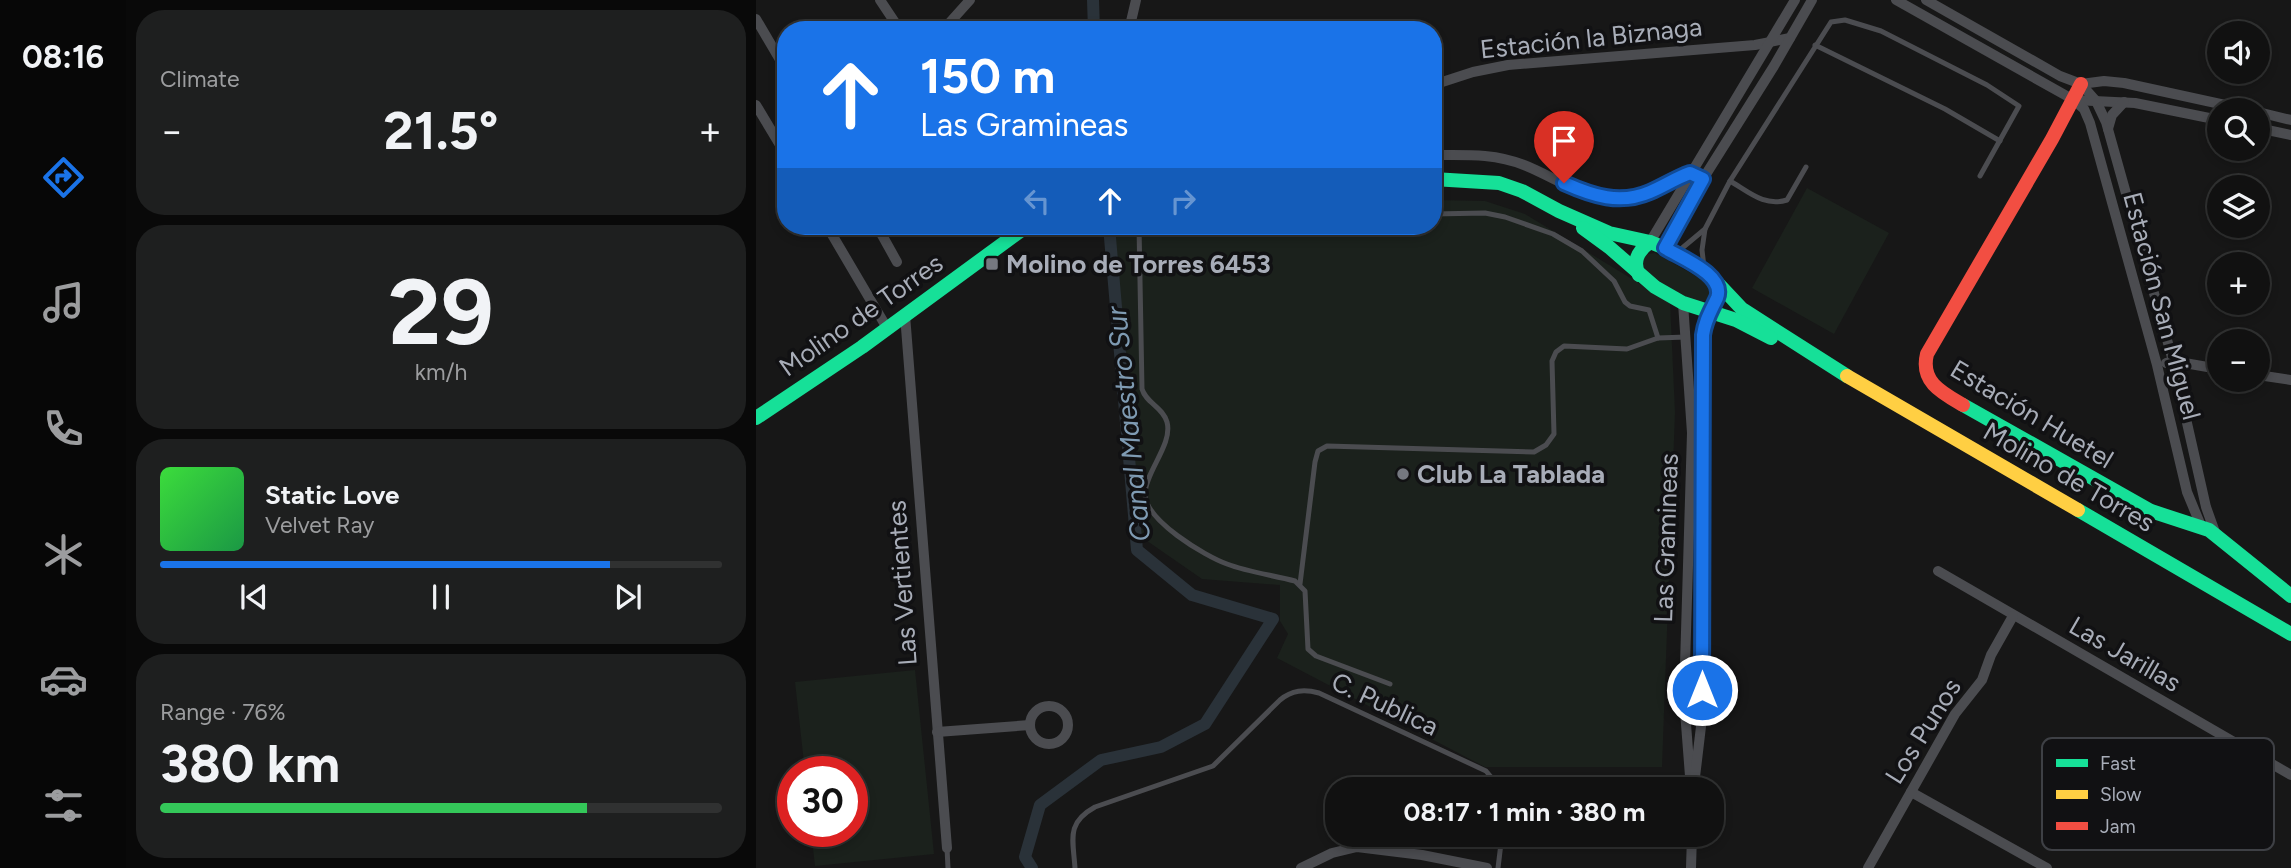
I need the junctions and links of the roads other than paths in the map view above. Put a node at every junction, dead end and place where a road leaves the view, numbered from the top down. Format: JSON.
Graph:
{"nodes":[{"id":1,"x":880,"y":0,"type":"edge"},
{"id":2,"x":970,"y":0,"type":"edge"},
{"id":3,"x":1136,"y":0,"type":"edge"},
{"id":4,"x":1795,"y":0,"type":"edge"},
{"id":5,"x":1812,"y":0,"type":"edge"},
{"id":6,"x":1896,"y":0,"type":"edge"},
{"id":7,"x":1926,"y":0,"type":"edge"},
{"id":8,"x":756,"y":19,"type":"edge"},
{"id":9,"x":894,"y":21,"type":"edge"},
{"id":10,"x":951,"y":21,"type":"edge"},
{"id":11,"x":1131,"y":21,"type":"edge"},
{"id":12,"x":1790,"y":38,"type":"junction"},
{"id":13,"x":1815,"y":45,"type":"junction"},
{"id":14,"x":1762,"y":47,"type":"junction"},
{"id":15,"x":777,"y":55,"type":"edge"},
{"id":16,"x":1774,"y":66,"type":"junction"},
{"id":17,"x":1442,"y":82,"type":"edge"},
{"id":18,"x":2081,"y":85,"type":"junction"},
{"id":19,"x":2074,"y":100,"type":"junction"},
{"id":20,"x":2096,"y":101,"type":"junction"},
{"id":21,"x":2207,"y":101,"type":"edge"},
{"id":22,"x":2124,"y":102,"type":"junction"},
{"id":23,"x":756,"y":105,"type":"edge"},
{"id":24,"x":2270,"y":115,"type":"edge"},
{"id":25,"x":2207,"y":118,"type":"edge"},
{"id":26,"x":2291,"y":120,"type":"edge"},
{"id":27,"x":2108,"y":129,"type":"junction"},
{"id":28,"x":2270,"y":131,"type":"edge"},
{"id":29,"x":2291,"y":135,"type":"edge"},
{"id":30,"x":777,"y":140,"type":"edge"},
{"id":31,"x":2000,"y":141,"type":"junction"},
{"id":32,"x":1442,"y":155,"type":"edge"},
{"id":33,"x":1806,"y":167,"type":"dead end"},
{"id":34,"x":1690,"y":173,"type":"junction"},
{"id":35,"x":1980,"y":176,"type":"dead end"},
{"id":36,"x":1442,"y":179,"type":"edge"},
{"id":37,"x":1703,"y":179,"type":"junction"},
{"id":38,"x":1730,"y":181,"type":"junction"},
{"id":39,"x":1559,"y":211,"type":"junction"},
{"id":40,"x":1442,"y":214,"type":"edge"},
{"id":41,"x":1705,"y":229,"type":"junction"},
{"id":42,"x":832,"y":235,"type":"edge"},
{"id":43,"x":882,"y":235,"type":"edge"},
{"id":44,"x":1012,"y":235,"type":"edge"},
{"id":45,"x":1139,"y":235,"type":"edge"},
{"id":46,"x":1650,"y":242,"type":"junction"},
{"id":47,"x":1670,"y":251,"type":"junction"},
{"id":48,"x":898,"y":262,"type":"dead end"},
{"id":49,"x":1711,"y":275,"type":"junction"},
{"id":50,"x":1640,"y":276,"type":"junction"},
{"id":51,"x":1683,"y":303,"type":"junction"},
{"id":52,"x":1709,"y":312,"type":"junction"},
{"id":53,"x":905,"y":315,"type":"junction"},
{"id":54,"x":2145,"y":324,"type":"junction"},
{"id":55,"x":2161,"y":324,"type":"junction"},
{"id":56,"x":887,"y":328,"type":"junction"},
{"id":57,"x":1686,"y":337,"type":"junction"},
{"id":58,"x":1658,"y":338,"type":"junction"},
{"id":59,"x":2173,"y":361,"type":"junction"},
{"id":60,"x":1822,"y":362,"type":"junction"},
{"id":61,"x":2157,"y":366,"type":"junction"},
{"id":62,"x":2207,"y":367,"type":"edge"},
{"id":63,"x":2270,"y":377,"type":"edge"},
{"id":64,"x":2291,"y":380,"type":"edge"},
{"id":65,"x":756,"y":418,"type":"edge"},
{"id":66,"x":2201,"y":526,"type":"junction"},
{"id":67,"x":2216,"y":535,"type":"junction"},
{"id":68,"x":1938,"y":571,"type":"dead end"},
{"id":69,"x":1300,"y":584,"type":"junction"},
{"id":70,"x":2291,"y":596,"type":"edge"},
{"id":71,"x":2013,"y":616,"type":"junction"},
{"id":72,"x":2291,"y":634,"type":"edge"},
{"id":73,"x":1390,"y":684,"type":"dead end"},
{"id":74,"x":1030,"y":725,"type":"dead end"},
{"id":75,"x":937,"y":732,"type":"junction"},
{"id":76,"x":2226,"y":738,"type":"edge"},
{"id":77,"x":2274,"y":765,"type":"edge"},
{"id":78,"x":2291,"y":775,"type":"edge"},
{"id":79,"x":1491,"y":777,"type":"edge"},
{"id":80,"x":1691,"y":777,"type":"edge"},
{"id":81,"x":1694,"y":777,"type":"edge"},
{"id":82,"x":1911,"y":792,"type":"junction"},
{"id":83,"x":1501,"y":847,"type":"edge"},
{"id":84,"x":1692,"y":847,"type":"edge"},
{"id":85,"x":947,"y":848,"type":"joint"},
{"id":86,"x":948,"y":868,"type":"edge"},
{"id":87,"x":1075,"y":868,"type":"edge"},
{"id":88,"x":1301,"y":868,"type":"edge"},
{"id":89,"x":1487,"y":868,"type":"edge"},
{"id":90,"x":1498,"y":868,"type":"edge"},
{"id":91,"x":1691,"y":868,"type":"edge"},
{"id":92,"x":1868,"y":868,"type":"edge"},
{"id":93,"x":2047,"y":868,"type":"edge"}],
"edges":[{"from":1,"to":9,"type":"street"},
{"from":2,"to":10,"type":"street"},
{"from":3,"to":11,"type":"street"},
{"from":4,"to":14,"type":"street"},
{"from":5,"to":12,"type":"street"},
{"from":6,"to":19,"type":"street"},
{"from":7,"to":18,"type":"street"},
{"from":8,"to":15,"type":"street"},
{"from":12,"to":14,"type":"street","name":"Estación la Biznaga"},
{"from":12,"to":16,"type":"street"},
{"from":13,"to":31,"type":"lane"},
{"from":13,"to":31,"type":"lane"},
{"from":13,"to":38,"type":"lane"},
{"from":14,"to":16,"type":"street"},
{"from":14,"to":17,"type":"street","name":"Estación la Biznaga"},
{"from":14,"to":34,"type":"street"},
{"from":16,"to":37,"type":"street"},
{"from":18,"to":19,"type":"main road","name":"Estación Huetel"},
{"from":18,"to":20,"type":"street","name":"Estación San Miguel"},
{"from":18,"to":21,"type":"street"},
{"from":19,"to":20,"type":"street"},
{"from":19,"to":54,"type":"street","name":"Estación San Miguel"},
{"from":19,"to":66,"type":"main road","name":"Estación Huetel"},
{"from":20,"to":22,"type":"street"},
{"from":20,"to":27,"type":"street","name":"Estación San Miguel"},
{"from":22,"to":25,"type":"street"},
{"from":22,"to":27,"type":"street"},
{"from":23,"to":30,"type":"street"},
{"from":24,"to":26,"type":"street"},
{"from":27,"to":55,"type":"street","name":"Estación San Miguel"},
{"from":28,"to":29,"type":"street"},
{"from":31,"to":35,"type":"lane"},
{"from":32,"to":34,"type":"street"},
{"from":33,"to":38,"type":"lane"},
{"from":34,"to":37,"type":"street"},
{"from":34,"to":46,"type":"street"},
{"from":36,"to":39,"type":"main road","name":"Molino de Torres"},
{"from":37,"to":47,"type":"street"},
{"from":38,"to":41,"type":"lane"},
{"from":39,"to":46,"type":"main road","name":"Molino de Torres"},
{"from":39,"to":50,"type":"main road","name":"Molino de Torres"},
{"from":40,"to":58,"type":"lane"},
{"from":41,"to":47,"type":"lane"},
{"from":41,"to":49,"type":"lane"},
{"from":42,"to":56,"type":"street"},
{"from":43,"to":48,"type":"street"},
{"from":44,"to":53,"type":"main road","name":"Molino de Torres"},
{"from":45,"to":69,"type":"lane"},
{"from":46,"to":47,"type":"main road","name":"Molino de Torres"},
{"from":46,"to":50,"type":"main road"},
{"from":47,"to":49,"type":"main road","name":"Molino de Torres"},
{"from":49,"to":52,"type":"main road"},
{"from":49,"to":60,"type":"main road","name":"Molino de Torres"},
{"from":50,"to":51,"type":"main road","name":"Molino de Torres"},
{"from":51,"to":52,"type":"main road","name":"Molino de Torres"},
{"from":51,"to":57,"type":"street"},
{"from":52,"to":60,"type":"main road","name":"Molino de Torres"},
{"from":52,"to":81,"type":"street","name":"Las Gramineas"},
{"from":53,"to":56,"type":"main road","name":"Molino de Torres"},
{"from":53,"to":75,"type":"street","name":"Las Vertientes"},
{"from":54,"to":55,"type":"street"},
{"from":54,"to":61,"type":"street","name":"Estación San Miguel"},
{"from":55,"to":59,"type":"street","name":"Estación San Miguel"},
{"from":56,"to":65,"type":"main road","name":"Molino de Torres"},
{"from":57,"to":58,"type":"lane"},
{"from":57,"to":80,"type":"street","name":"Las Gramineas"},
{"from":58,"to":69,"type":"lane"},
{"from":59,"to":61,"type":"street"},
{"from":59,"to":62,"type":"street"},
{"from":59,"to":67,"type":"street","name":"Estación San Miguel"},
{"from":60,"to":72,"type":"main road","name":"Molino de Torres"},
{"from":61,"to":66,"type":"street","name":"Estación San Miguel"},
{"from":63,"to":64,"type":"street"},
{"from":66,"to":67,"type":"main road","name":"Estación Huetel"},
{"from":67,"to":70,"type":"main road","name":"Estación Huetel"},
{"from":68,"to":71,"type":"street","name":"Las Jarillas"},
{"from":69,"to":73,"type":"lane"},
{"from":71,"to":76,"type":"street","name":"Las Jarillas"},
{"from":71,"to":82,"type":"street","name":"Los Punos"},
{"from":74,"to":75,"type":"street"},
{"from":75,"to":85,"type":"street","name":"Las Vertientes"},
{"from":77,"to":78,"type":"street","name":"Las Jarillas"},
{"from":79,"to":87,"type":"lane","name":"C. Publica"},
{"from":82,"to":92,"type":"street","name":"Los Punos"},
{"from":82,"to":93,"type":"street"},
{"from":83,"to":90,"type":"lane"},
{"from":84,"to":91,"type":"street"},
{"from":85,"to":86,"type":"lane"},
{"from":88,"to":89,"type":"street"}]}
